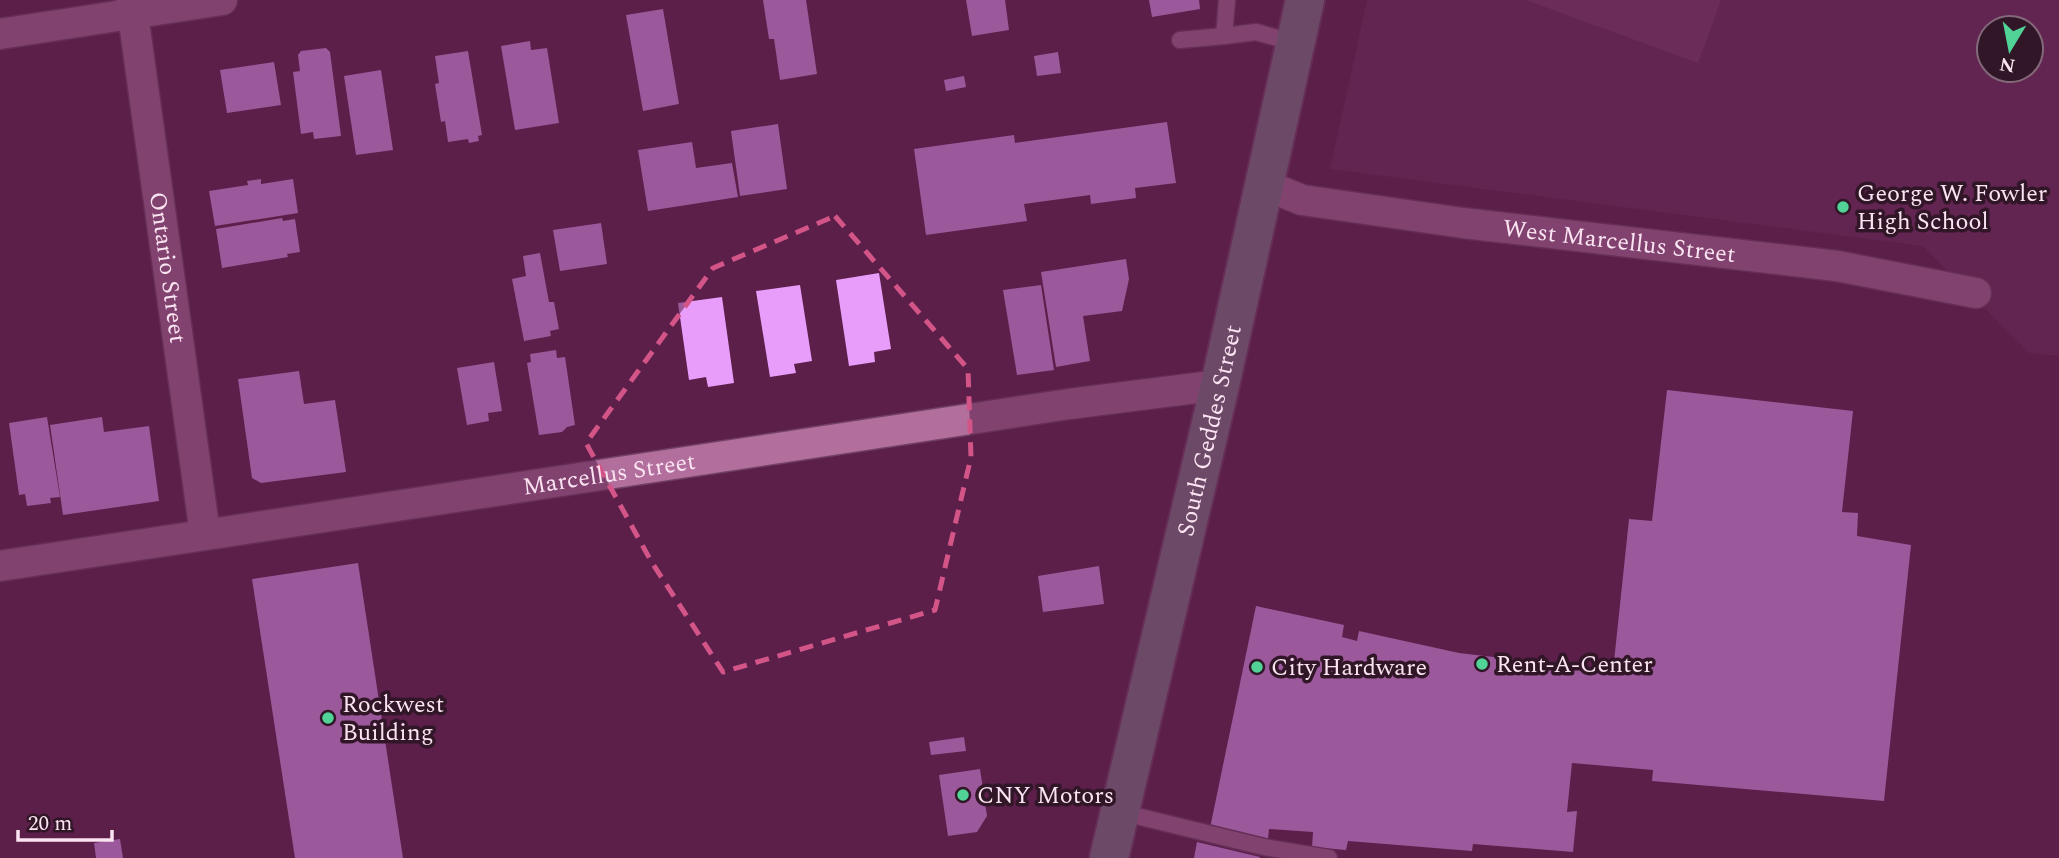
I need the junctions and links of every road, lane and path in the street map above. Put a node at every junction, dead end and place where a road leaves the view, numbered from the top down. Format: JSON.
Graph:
{"nodes":[{"id":1,"x":222,"y":0,"type":"edge"},
{"id":2,"x":1227,"y":0,"type":"edge"},
{"id":3,"x":1304,"y":0,"type":"edge"},
{"id":4,"x":132,"y":7,"type":"edge"},
{"id":5,"x":0,"y":34,"type":"edge"},
{"id":6,"x":1224,"y":36,"type":"junction"},
{"id":7,"x":1180,"y":40,"type":"dead end"},
{"id":8,"x":1295,"y":43,"type":"junction"},
{"id":9,"x":1265,"y":185,"type":"junction"},
{"id":10,"x":1976,"y":293,"type":"dead end"},
{"id":11,"x":1220,"y":385,"type":"junction"},
{"id":12,"x":205,"y":534,"type":"junction"},
{"id":13,"x":0,"y":566,"type":"edge"},
{"id":14,"x":1119,"y":812,"type":"junction"},
{"id":15,"x":1109,"y":858,"type":"edge"},
{"id":16,"x":1329,"y":858,"type":"edge"}],
"edges":[{"from":1,"to":4,"type":"street"},
{"from":2,"to":6,"type":"lane"},
{"from":3,"to":8,"type":"main road","name":"South Geddes Street"},
{"from":4,"to":5,"type":"street"},
{"from":4,"to":12,"type":"street","name":"Ontario Street"},
{"from":6,"to":7,"type":"lane"},
{"from":6,"to":8,"type":"lane"},
{"from":8,"to":9,"type":"main road","name":"South Geddes Street"},
{"from":9,"to":10,"type":"street","name":"West Marcellus Street"},
{"from":9,"to":11,"type":"main road","name":"South Geddes Street"},
{"from":11,"to":12,"type":"street","name":"Marcellus Street"},
{"from":11,"to":14,"type":"main road","name":"South Geddes Street"},
{"from":12,"to":13,"type":"street","name":"Marcellus Street"},
{"from":14,"to":15,"type":"main road","name":"South Geddes Street"},
{"from":14,"to":16,"type":"lane"}]}
